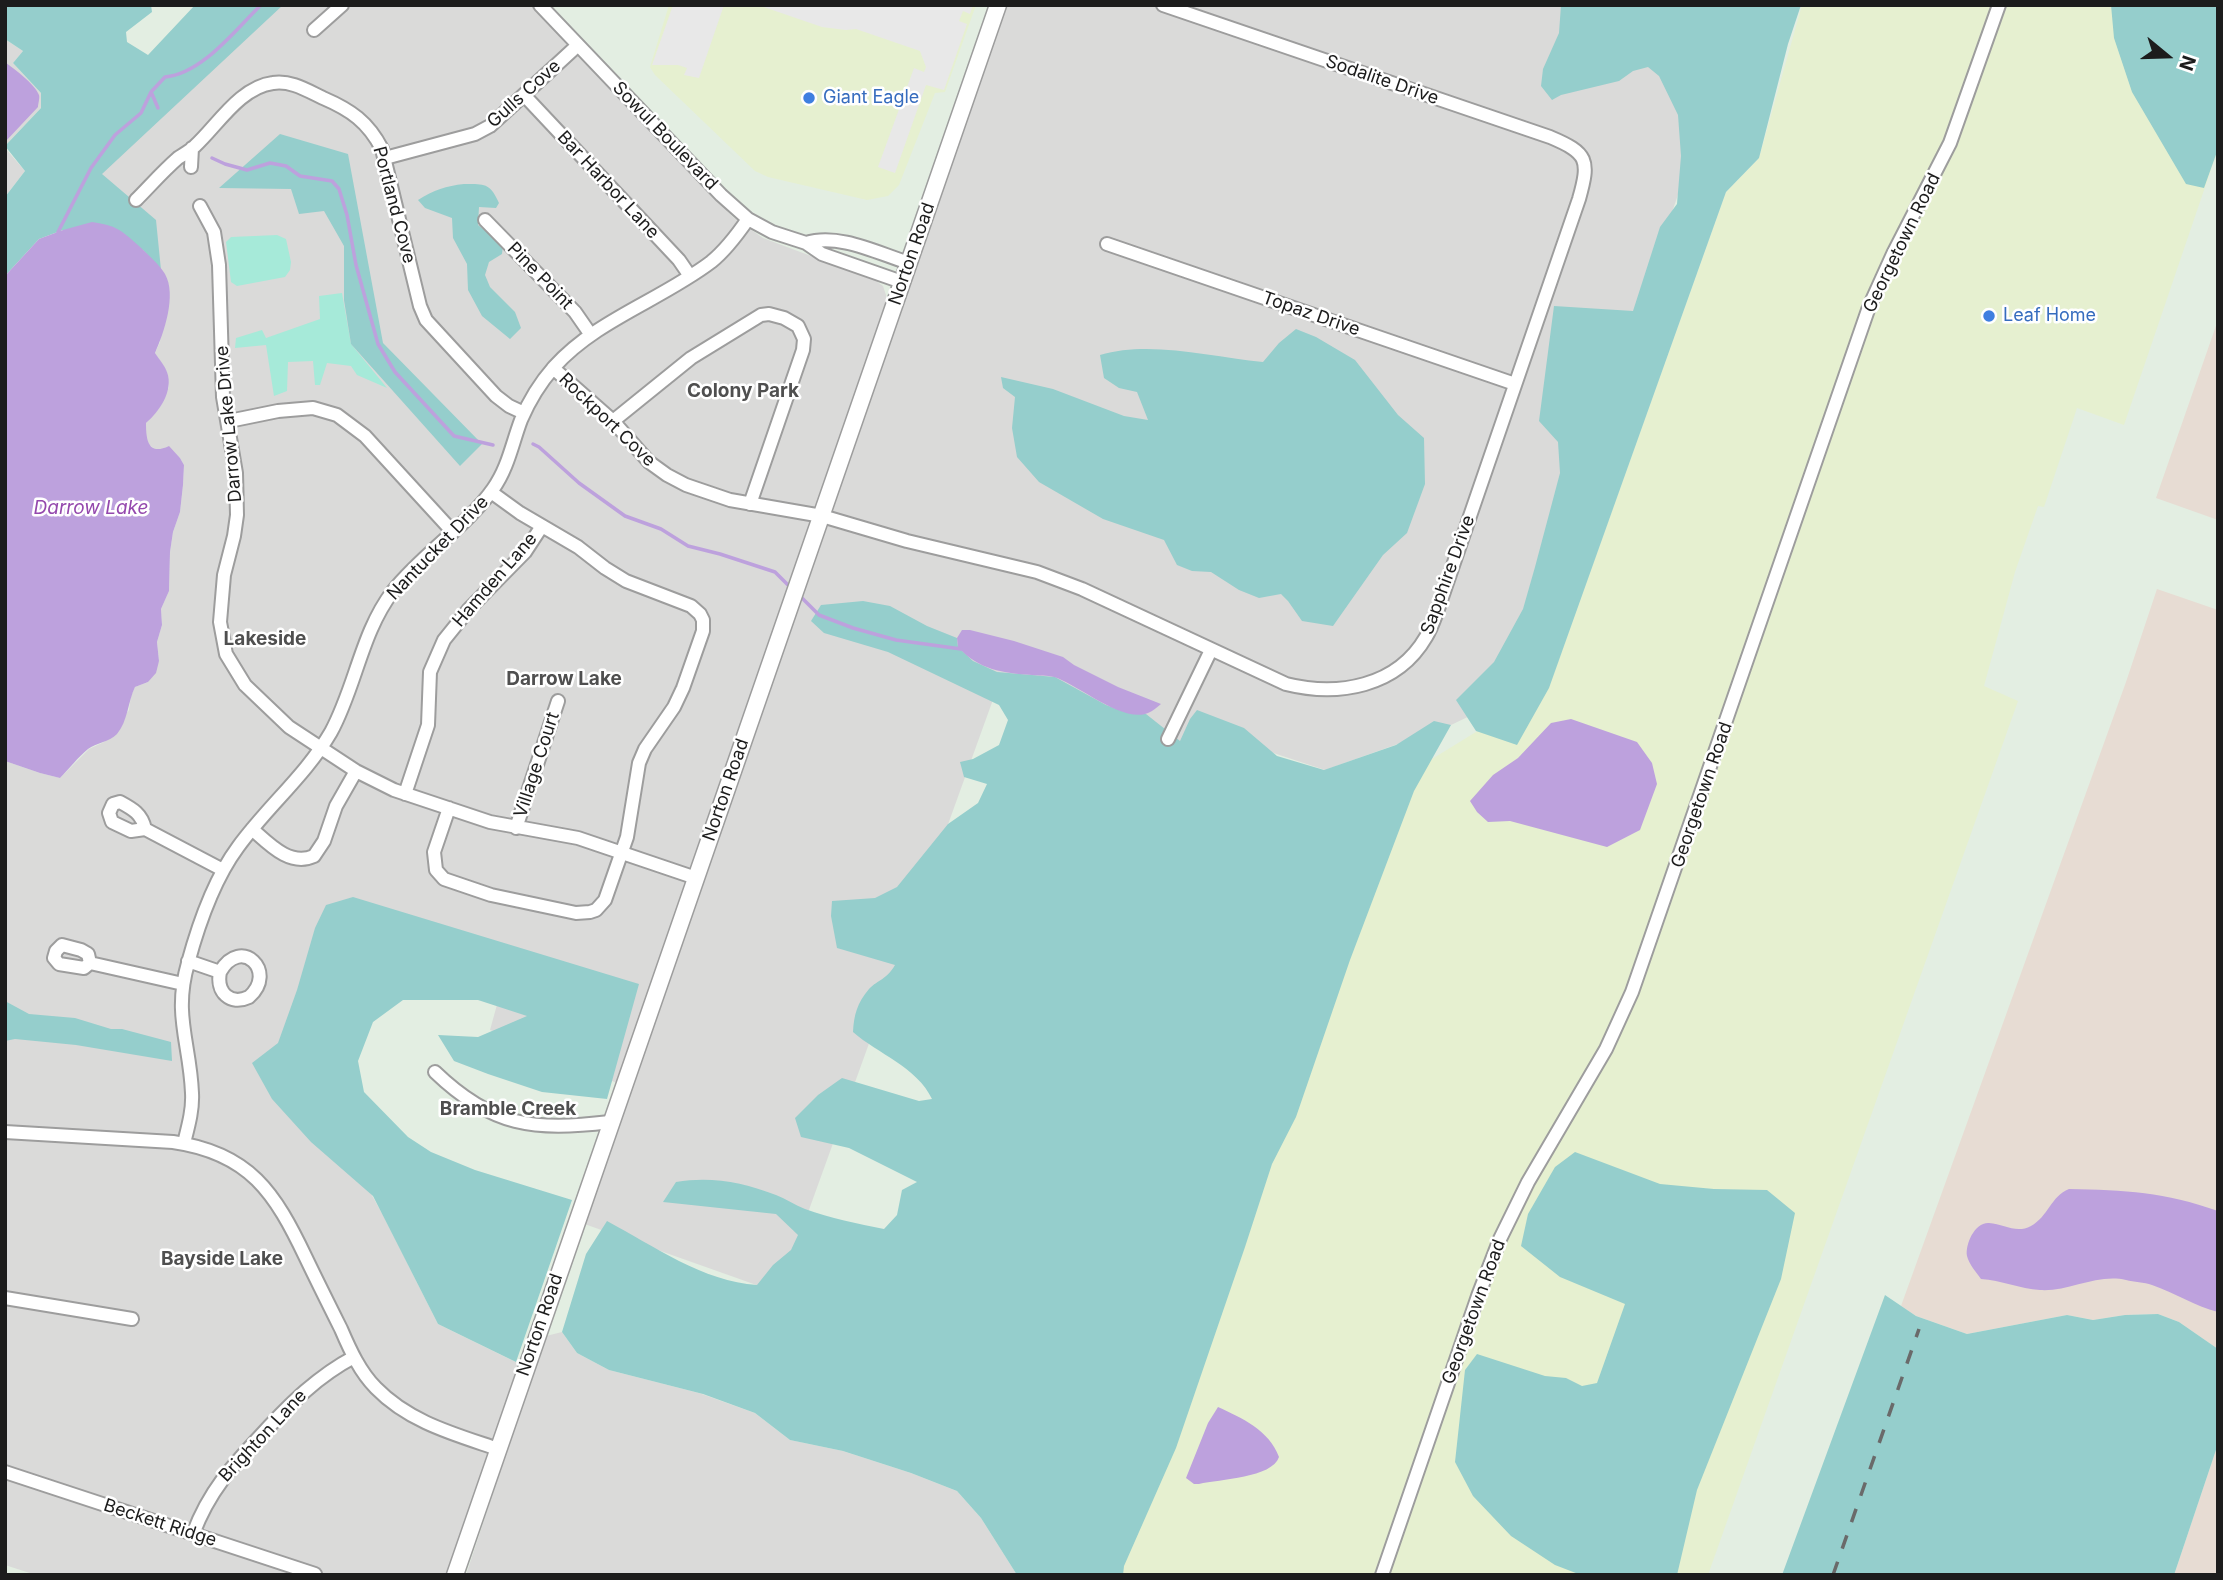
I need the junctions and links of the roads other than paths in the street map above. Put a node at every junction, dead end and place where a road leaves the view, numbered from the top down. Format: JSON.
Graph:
{"nodes":[{"id":1,"x":342,"y":5,"type":"edge"},
{"id":2,"x":540,"y":5,"type":"edge"},
{"id":3,"x":998,"y":5,"type":"edge"},
{"id":4,"x":1163,"y":5,"type":"edge"},
{"id":5,"x":1999,"y":5,"type":"edge"},
{"id":6,"x":314,"y":30,"type":"dead end"},
{"id":7,"x":578,"y":45,"type":"junction"},
{"id":8,"x":524,"y":95,"type":"junction"},
{"id":9,"x":192,"y":148,"type":"junction"},
{"id":10,"x":384,"y":158,"type":"junction"},
{"id":11,"x":191,"y":167,"type":"dead end"},
{"id":12,"x":1586,"y":171,"type":"joint"},
{"id":13,"x":136,"y":200,"type":"dead end"},
{"id":14,"x":200,"y":206,"type":"dead end"},
{"id":15,"x":748,"y":219,"type":"junction"},
{"id":16,"x":485,"y":220,"type":"dead end"},
{"id":17,"x":806,"y":243,"type":"junction"},
{"id":18,"x":1107,"y":244,"type":"dead end"},
{"id":19,"x":909,"y":262,"type":"junction"},
{"id":20,"x":690,"y":276,"type":"junction"},
{"id":21,"x":902,"y":282,"type":"junction"},
{"id":22,"x":591,"y":335,"type":"junction"},
{"id":23,"x":553,"y":368,"type":"junction"},
{"id":24,"x":1515,"y":384,"type":"junction"},
{"id":25,"x":524,"y":413,"type":"junction"},
{"id":26,"x":229,"y":421,"type":"junction"},
{"id":27,"x":613,"y":421,"type":"junction"},
{"id":28,"x":491,"y":492,"type":"junction"},
{"id":29,"x":750,"y":504,"type":"junction"},
{"id":30,"x":822,"y":516,"type":"junction"},
{"id":31,"x":542,"y":526,"type":"junction"},
{"id":32,"x":452,"y":531,"type":"junction"},
{"id":33,"x":1211,"y":650,"type":"junction"},
{"id":34,"x":558,"y":701,"type":"dead end"},
{"id":35,"x":1168,"y":739,"type":"dead end"},
{"id":36,"x":321,"y":748,"type":"junction"},
{"id":37,"x":356,"y":771,"type":"junction"},
{"id":38,"x":405,"y":794,"type":"junction"},
{"id":39,"x":449,"y":808,"type":"junction"},
{"id":40,"x":516,"y":828,"type":"junction"},
{"id":41,"x":145,"y":829,"type":"dead end"},
{"id":42,"x":252,"y":829,"type":"junction"},
{"id":43,"x":622,"y":852,"type":"junction"},
{"id":44,"x":223,"y":870,"type":"junction"},
{"id":45,"x":696,"y":878,"type":"junction"},
{"id":46,"x":188,"y":961,"type":"junction"},
{"id":47,"x":90,"y":963,"type":"dead end"},
{"id":48,"x":220,"y":972,"type":"dead end"},
{"id":49,"x":183,"y":984,"type":"junction"},
{"id":50,"x":435,"y":1072,"type":"dead end"},
{"id":51,"x":610,"y":1122,"type":"junction"},
{"id":52,"x":5,"y":1132,"type":"edge"},
{"id":53,"x":184,"y":1143,"type":"junction"},
{"id":54,"x":5,"y":1298,"type":"edge"},
{"id":55,"x":132,"y":1319,"type":"dead end"},
{"id":56,"x":354,"y":1357,"type":"junction"},
{"id":57,"x":498,"y":1449,"type":"junction"},
{"id":58,"x":5,"y":1472,"type":"edge"},
{"id":59,"x":193,"y":1534,"type":"junction"},
{"id":60,"x":315,"y":1574,"type":"edge"},
{"id":61,"x":455,"y":1575,"type":"edge"},
{"id":62,"x":1382,"y":1575,"type":"edge"}],
"edges":[{"from":1,"to":6,"type":"street"},
{"from":2,"to":7,"type":"street","name":"Sowul Boulevard"},
{"from":3,"to":19,"type":"street","name":"Norton Road"},
{"from":4,"to":12,"type":"street","name":"Sodalite Drive"},
{"from":5,"to":62,"type":"street","name":"Georgetown Road"},
{"from":7,"to":8,"type":"street","name":"Gulls Cove"},
{"from":7,"to":15,"type":"street","name":"Sowul Boulevard"},
{"from":8,"to":10,"type":"street","name":"Gulls Cove"},
{"from":8,"to":20,"type":"street","name":"Bar Harbor Lane"},
{"from":9,"to":10,"type":"street","name":"Portland Cove"},
{"from":9,"to":11,"type":"street"},
{"from":9,"to":13,"type":"street","name":"Portland Cove"},
{"from":10,"to":25,"type":"street","name":"Portland Cove"},
{"from":12,"to":24,"type":"street","name":"Sapphire Drive"},
{"from":14,"to":26,"type":"street","name":"Darrow Lake Drive"},
{"from":15,"to":17,"type":"street","name":"Sowul Boulevard"},
{"from":15,"to":20,"type":"street","name":"Nantucket Drive"},
{"from":16,"to":22,"type":"street","name":"Pine Point"},
{"from":17,"to":19,"type":"street","name":"Sowul Boulevard"},
{"from":17,"to":21,"type":"street","name":"Sowul Boulevard"},
{"from":18,"to":24,"type":"street","name":"Topaz Drive"},
{"from":19,"to":21,"type":"street","name":"Norton Road"},
{"from":20,"to":22,"type":"street","name":"Nantucket Drive"},
{"from":21,"to":30,"type":"street","name":"Norton Road"},
{"from":22,"to":23,"type":"street","name":"Nantucket Drive"},
{"from":23,"to":25,"type":"street","name":"Nantucket Drive"},
{"from":23,"to":27,"type":"street","name":"Rockport Cove"},
{"from":24,"to":33,"type":"street","name":"Sapphire Drive"},
{"from":25,"to":28,"type":"street","name":"Nantucket Drive"},
{"from":26,"to":32,"type":"street"},
{"from":26,"to":36,"type":"street","name":"Darrow Lake Drive"},
{"from":27,"to":29,"type":"street","name":"Rockport Cove"},
{"from":27,"to":29,"type":"street"},
{"from":28,"to":31,"type":"street"},
{"from":28,"to":32,"type":"street","name":"Nantucket Drive"},
{"from":29,"to":30,"type":"street","name":"Rockport Cove"},
{"from":30,"to":33,"type":"street","name":"Sapphire Drive"},
{"from":30,"to":45,"type":"street","name":"Norton Road"},
{"from":31,"to":38,"type":"street","name":"Hamden Lane"},
{"from":31,"to":43,"type":"street"},
{"from":32,"to":36,"type":"street","name":"Nantucket Drive"},
{"from":33,"to":35,"type":"street"},
{"from":34,"to":40,"type":"street","name":"Village Court"},
{"from":36,"to":37,"type":"street","name":"Darrow Lake Drive"},
{"from":36,"to":42,"type":"street","name":"Nantucket Drive"},
{"from":37,"to":38,"type":"street","name":"Darrow Lake Drive"},
{"from":37,"to":42,"type":"street"},
{"from":38,"to":39,"type":"street","name":"Darrow Lake Drive"},
{"from":39,"to":40,"type":"street","name":"Darrow Lake Drive"},
{"from":39,"to":43,"type":"street"},
{"from":40,"to":43,"type":"street","name":"Darrow Lake Drive"},
{"from":41,"to":44,"type":"street"},
{"from":42,"to":44,"type":"street","name":"Nantucket Drive"},
{"from":43,"to":45,"type":"street","name":"Darrow Lake Drive"},
{"from":44,"to":46,"type":"street","name":"Nantucket Drive"},
{"from":45,"to":51,"type":"street","name":"Norton Road"},
{"from":46,"to":48,"type":"street"},
{"from":46,"to":49,"type":"street","name":"Nantucket Drive"},
{"from":47,"to":49,"type":"street"},
{"from":49,"to":53,"type":"street","name":"Nantucket Drive"},
{"from":50,"to":51,"type":"street"},
{"from":51,"to":57,"type":"street","name":"Norton Road"},
{"from":52,"to":53,"type":"street"},
{"from":53,"to":56,"type":"street"},
{"from":54,"to":55,"type":"street"},
{"from":56,"to":57,"type":"street"},
{"from":56,"to":59,"type":"street","name":"Brighton Lane"},
{"from":57,"to":61,"type":"street","name":"Norton Road"},
{"from":58,"to":59,"type":"street","name":"Beckett Ridge"},
{"from":59,"to":60,"type":"street","name":"Beckett Ridge"}]}
